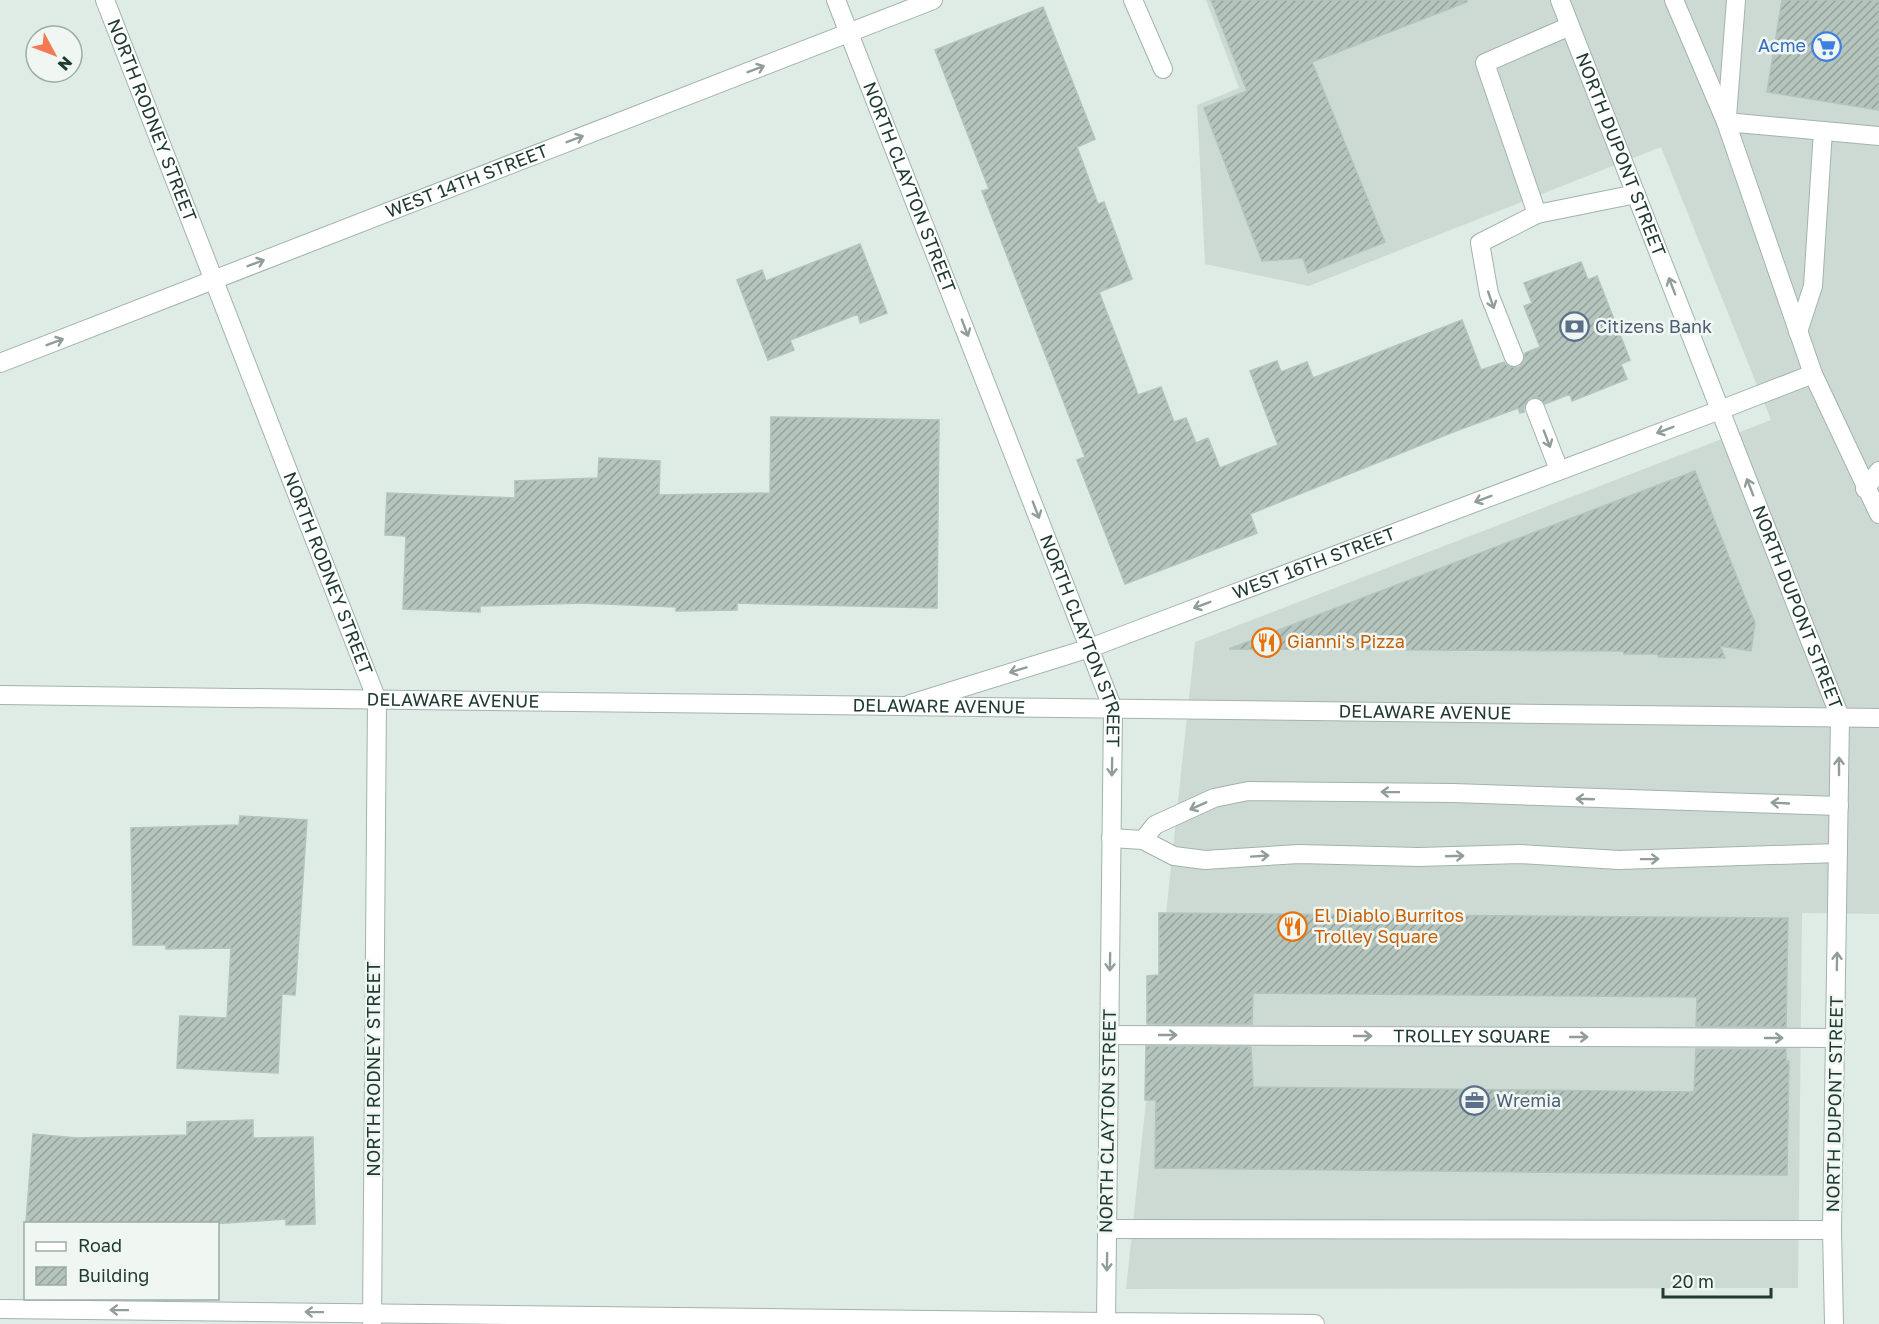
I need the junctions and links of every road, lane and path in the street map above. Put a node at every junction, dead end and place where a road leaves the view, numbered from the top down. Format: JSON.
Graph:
{"nodes":[{"id":1,"x":105,"y":0,"type":"edge"},
{"id":2,"x":836,"y":0,"type":"edge"},
{"id":3,"x":933,"y":0,"type":"edge"},
{"id":4,"x":1133,"y":0,"type":"edge"},
{"id":5,"x":1560,"y":0,"type":"edge"},
{"id":6,"x":1674,"y":0,"type":"edge"},
{"id":7,"x":1736,"y":0,"type":"edge"},
{"id":8,"x":1570,"y":26,"type":"junction"},
{"id":9,"x":849,"y":33,"type":"junction"},
{"id":10,"x":1163,"y":69,"type":"dead end"},
{"id":11,"x":1726,"y":122,"type":"junction"},
{"id":12,"x":1823,"y":131,"type":"junction"},
{"id":13,"x":1879,"y":136,"type":"edge"},
{"id":14,"x":1636,"y":194,"type":"junction"},
{"id":15,"x":1537,"y":214,"type":"junction"},
{"id":16,"x":214,"y":279,"type":"junction"},
{"id":17,"x":1798,"y":332,"type":"junction"},
{"id":18,"x":1514,"y":357,"type":"dead end"},
{"id":19,"x":0,"y":363,"type":"edge"},
{"id":20,"x":1813,"y":374,"type":"junction"},
{"id":21,"x":1535,"y":408,"type":"dead end"},
{"id":22,"x":1720,"y":410,"type":"junction"},
{"id":23,"x":1559,"y":470,"type":"junction"},
{"id":24,"x":1879,"y":471,"type":"edge"},
{"id":25,"x":1865,"y":489,"type":"junction"},
{"id":26,"x":1879,"y":514,"type":"edge"},
{"id":27,"x":1090,"y":648,"type":"junction"},
{"id":28,"x":0,"y":695,"type":"edge"},
{"id":29,"x":376,"y":700,"type":"junction"},
{"id":30,"x":904,"y":706,"type":"junction"},
{"id":31,"x":1113,"y":709,"type":"junction"},
{"id":32,"x":1840,"y":717,"type":"junction"},
{"id":33,"x":1879,"y":718,"type":"edge"},
{"id":34,"x":1839,"y":806,"type":"junction"},
{"id":35,"x":1111,"y":838,"type":"junction"},
{"id":36,"x":1143,"y":840,"type":"junction"},
{"id":37,"x":1838,"y":854,"type":"junction"},
{"id":38,"x":1109,"y":1035,"type":"junction"},
{"id":39,"x":1836,"y":1038,"type":"junction"},
{"id":40,"x":1107,"y":1229,"type":"junction"},
{"id":41,"x":1832,"y":1230,"type":"junction"},
{"id":42,"x":0,"y":1309,"type":"edge"},
{"id":43,"x":372,"y":1319,"type":"edge"},
{"id":44,"x":727,"y":1321,"type":"edge"},
{"id":45,"x":1106,"y":1322,"type":"junction"},
{"id":46,"x":1315,"y":1324,"type":"edge"},
{"id":47,"x":1834,"y":1324,"type":"edge"}],
"edges":[{"from":1,"to":16,"type":"street","name":"NORTH RODNEY STREET"},
{"from":2,"to":9,"type":"street","name":"NORTH CLAYTON STREET"},
{"from":3,"to":9,"type":"street","name":"WEST 14TH STREET"},
{"from":4,"to":10,"type":"street"},
{"from":5,"to":8,"type":"street","name":"NORTH DUPONT STREET"},
{"from":6,"to":11,"type":"street"},
{"from":7,"to":11,"type":"street"},
{"from":8,"to":14,"type":"street","name":"NORTH DUPONT STREET"},
{"from":8,"to":15,"type":"street"},
{"from":16,"to":9,"type":"street","name":"WEST 14TH STREET","one_way":true},
{"from":9,"to":27,"type":"street","name":"NORTH CLAYTON STREET","one_way":true},
{"from":11,"to":12,"type":"street"},
{"from":11,"to":17,"type":"street"},
{"from":12,"to":13,"type":"street"},
{"from":12,"to":17,"type":"street"},
{"from":14,"to":15,"type":"street"},
{"from":22,"to":14,"type":"street","name":"NORTH DUPONT STREET","one_way":true},
{"from":15,"to":18,"type":"street","one_way":true},
{"from":19,"to":16,"type":"street","name":"WEST 14TH STREET","one_way":true},
{"from":16,"to":29,"type":"street","name":"NORTH RODNEY STREET"},
{"from":17,"to":20,"type":"street"},
{"from":20,"to":22,"type":"street","name":"WEST 16TH STREET"},
{"from":20,"to":25,"type":"street"},
{"from":21,"to":23,"type":"street","one_way":true},
{"from":22,"to":23,"type":"street","name":"WEST 16TH STREET","one_way":true},
{"from":32,"to":22,"type":"street","name":"NORTH DUPONT STREET","one_way":true},
{"from":23,"to":27,"type":"street","name":"WEST 16TH STREET","one_way":true},
{"from":24,"to":25,"type":"street"},
{"from":25,"to":26,"type":"street"},
{"from":27,"to":30,"type":"street","name":"WEST 16TH STREET","one_way":true},
{"from":27,"to":31,"type":"street","name":"NORTH CLAYTON STREET"},
{"from":28,"to":29,"type":"street","name":"DELAWARE AVENUE"},
{"from":29,"to":30,"type":"street","name":"DELAWARE AVENUE"},
{"from":29,"to":43,"type":"street","name":"NORTH RODNEY STREET"},
{"from":30,"to":31,"type":"street","name":"DELAWARE AVENUE"},
{"from":31,"to":32,"type":"street","name":"DELAWARE AVENUE"},
{"from":31,"to":35,"type":"street","name":"NORTH CLAYTON STREET","one_way":true},
{"from":32,"to":33,"type":"street","name":"DELAWARE AVENUE"},
{"from":34,"to":32,"type":"street","name":"NORTH DUPONT STREET","one_way":true},
{"from":34,"to":36,"type":"street","one_way":true},
{"from":34,"to":37,"type":"street","name":"NORTH DUPONT STREET"},
{"from":35,"to":36,"type":"street"},
{"from":35,"to":38,"type":"street","name":"NORTH CLAYTON STREET","one_way":true},
{"from":36,"to":37,"type":"street","one_way":true},
{"from":39,"to":37,"type":"street","name":"NORTH DUPONT STREET","one_way":true},
{"from":38,"to":39,"type":"street","name":"TROLLEY SQUARE","one_way":true},
{"from":38,"to":40,"type":"street","name":"NORTH CLAYTON STREET"},
{"from":39,"to":41,"type":"street","name":"NORTH DUPONT STREET"},
{"from":40,"to":41,"type":"street"},
{"from":40,"to":45,"type":"street","name":"NORTH CLAYTON STREET","one_way":true},
{"from":41,"to":47,"type":"street","name":"NORTH DUPONT STREET"},
{"from":43,"to":42,"type":"street","one_way":true},
{"from":43,"to":44,"type":"street"},
{"from":44,"to":45,"type":"street"},
{"from":45,"to":46,"type":"street"}]}
